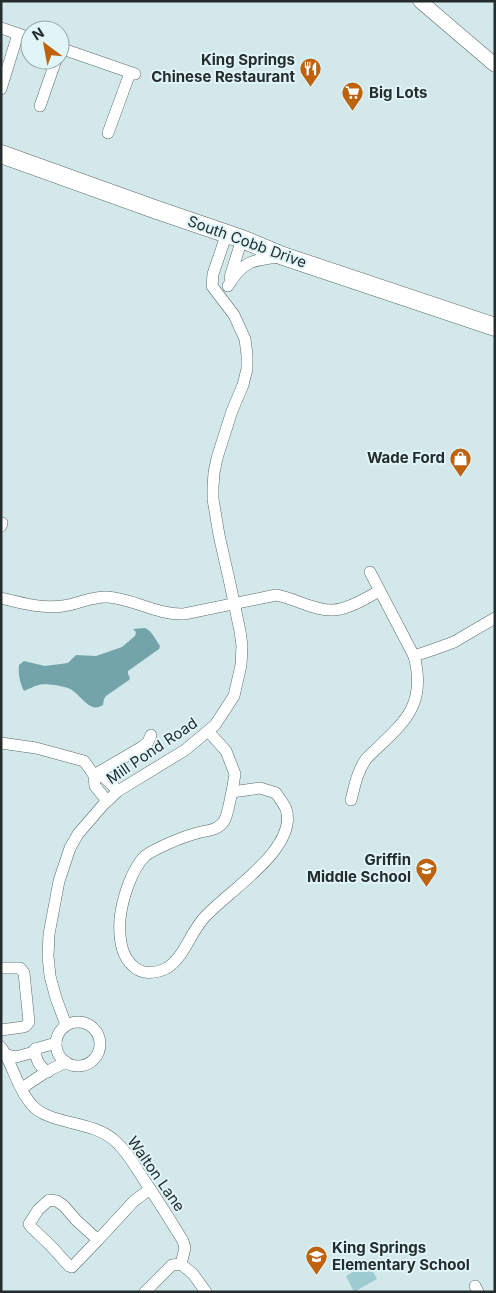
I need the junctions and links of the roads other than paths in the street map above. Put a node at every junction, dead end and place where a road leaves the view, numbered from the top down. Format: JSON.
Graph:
{"nodes":[{"id":1,"x":420,"y":1,"type":"edge"},
{"id":2,"x":1,"y":28,"type":"edge"},
{"id":3,"x":18,"y":34,"type":"joint"},
{"id":4,"x":70,"y":51,"type":"edge"},
{"id":5,"x":495,"y":65,"type":"edge"},
{"id":6,"x":53,"y":70,"type":"edge"},
{"id":7,"x":1,"y":89,"type":"edge"},
{"id":8,"x":40,"y":106,"type":"dead end"},
{"id":9,"x":108,"y":133,"type":"dead end"},
{"id":10,"x":1,"y":154,"type":"edge"},
{"id":11,"x":235,"y":236,"type":"junction"},
{"id":12,"x":283,"y":256,"type":"junction"},
{"id":13,"x":228,"y":286,"type":"junction"},
{"id":14,"x":220,"y":296,"type":"junction"},
{"id":15,"x":495,"y":327,"type":"edge"},
{"id":16,"x":370,"y":572,"type":"dead end"},
{"id":17,"x":380,"y":591,"type":"junction"},
{"id":18,"x":1,"y":598,"type":"edge"},
{"id":19,"x":233,"y":603,"type":"junction"},
{"id":20,"x":495,"y":618,"type":"edge"},
{"id":21,"x":414,"y":656,"type":"junction"},
{"id":22,"x":208,"y":731,"type":"junction"},
{"id":23,"x":151,"y":735,"type":"dead end"},
{"id":24,"x":1,"y":743,"type":"edge"},
{"id":25,"x":94,"y":774,"type":"junction"},
{"id":26,"x":118,"y":791,"type":"junction"},
{"id":27,"x":232,"y":792,"type":"junction"},
{"id":28,"x":351,"y":800,"type":"dead end"},
{"id":29,"x":107,"y":802,"type":"junction"},
{"id":30,"x":1,"y":968,"type":"edge"},
{"id":31,"x":66,"y":1025,"type":"junction"},
{"id":32,"x":1,"y":1030,"type":"edge"},
{"id":33,"x":56,"y":1043,"type":"junction"},
{"id":34,"x":35,"y":1049,"type":"junction"},
{"id":35,"x":3,"y":1053,"type":"edge"},
{"id":36,"x":66,"y":1062,"type":"junction"},
{"id":37,"x":48,"y":1072,"type":"junction"},
{"id":38,"x":22,"y":1088,"type":"junction"},
{"id":39,"x":150,"y":1189,"type":"junction"},
{"id":40,"x":98,"y":1240,"type":"junction"},
{"id":41,"x":181,"y":1264,"type":"junction"},
{"id":42,"x":145,"y":1292,"type":"edge"},
{"id":43,"x":206,"y":1292,"type":"edge"}],
"edges":[{"from":1,"to":5,"type":"street"},
{"from":2,"to":3,"type":"street"},
{"from":3,"to":7,"type":"street"},
{"from":4,"to":9,"type":"street"},
{"from":6,"to":8,"type":"street"},
{"from":10,"to":11,"type":"main road","name":"South Cobb Drive"},
{"from":11,"to":12,"type":"main road","name":"South Cobb Drive"},
{"from":11,"to":13,"type":"street"},
{"from":11,"to":14,"type":"street","name":"Mill Pond Road"},
{"from":12,"to":13,"type":"street"},
{"from":12,"to":15,"type":"main road","name":"South Cobb Drive"},
{"from":13,"to":14,"type":"street"},
{"from":14,"to":19,"type":"street","name":"Mill Pond Road"},
{"from":16,"to":17,"type":"street"},
{"from":17,"to":19,"type":"street"},
{"from":17,"to":21,"type":"street"},
{"from":18,"to":19,"type":"street"},
{"from":19,"to":22,"type":"street","name":"Mill Pond Road"},
{"from":20,"to":21,"type":"street"},
{"from":21,"to":28,"type":"street"},
{"from":22,"to":26,"type":"street","name":"Mill Pond Road"},
{"from":22,"to":27,"type":"street"},
{"from":23,"to":25,"type":"street"},
{"from":24,"to":25,"type":"street"},
{"from":25,"to":26,"type":"street"},
{"from":25,"to":29,"type":"street"},
{"from":26,"to":29,"type":"street","name":"Mill Pond Road"},
{"from":27,"to":27,"type":"street"},
{"from":29,"to":31,"type":"street","name":"Mill Pond Road"},
{"from":30,"to":32,"type":"street"},
{"from":31,"to":33,"type":"street"},
{"from":31,"to":36,"type":"street"},
{"from":33,"to":34,"type":"street"},
{"from":33,"to":36,"type":"street"},
{"from":34,"to":35,"type":"street"},
{"from":34,"to":37,"type":"street"},
{"from":35,"to":38,"type":"street","name":"Walton Lane"},
{"from":36,"to":37,"type":"street"},
{"from":37,"to":38,"type":"street"},
{"from":38,"to":39,"type":"street","name":"Walton Lane"},
{"from":39,"to":40,"type":"street"},
{"from":39,"to":41,"type":"street","name":"Walton Lane"},
{"from":40,"to":40,"type":"street"},
{"from":41,"to":42,"type":"street"},
{"from":41,"to":43,"type":"street"}]}
